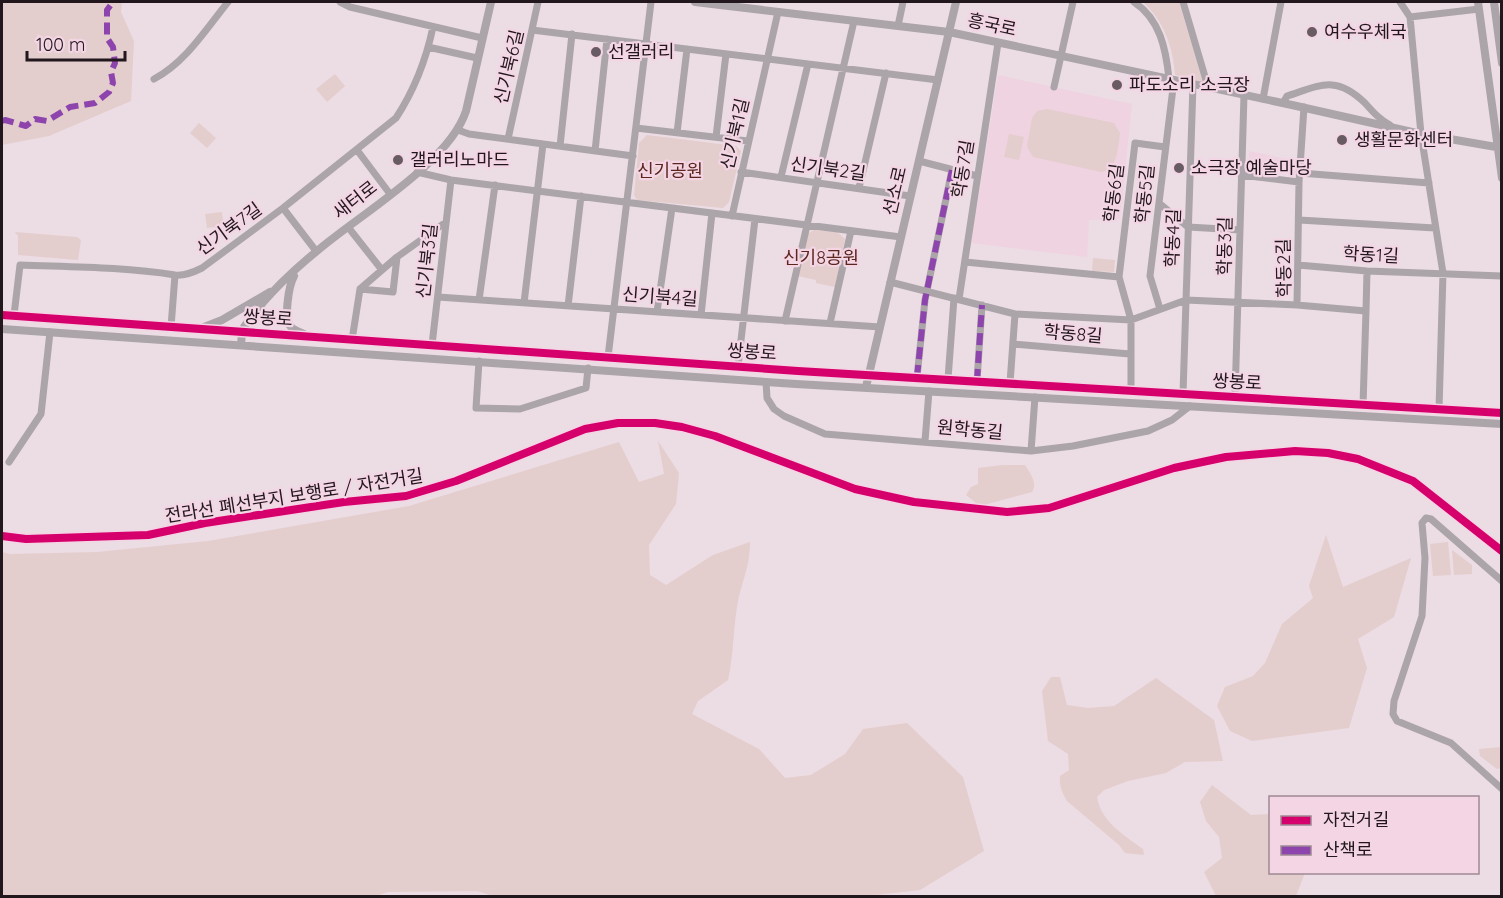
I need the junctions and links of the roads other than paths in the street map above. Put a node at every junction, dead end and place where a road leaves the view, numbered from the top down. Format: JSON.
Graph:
{"nodes":[{"id":1,"x":228,"y":2,"type":"edge"},
{"id":2,"x":340,"y":2,"type":"edge"},
{"id":3,"x":491,"y":2,"type":"edge"},
{"id":4,"x":538,"y":2,"type":"edge"},
{"id":5,"x":651,"y":2,"type":"edge"},
{"id":6,"x":695,"y":2,"type":"edge"},
{"id":7,"x":903,"y":2,"type":"edge"},
{"id":8,"x":956,"y":2,"type":"edge"},
{"id":9,"x":1073,"y":2,"type":"edge"},
{"id":10,"x":1134,"y":2,"type":"edge"},
{"id":11,"x":1183,"y":2,"type":"edge"},
{"id":12,"x":1281,"y":2,"type":"edge"},
{"id":13,"x":1401,"y":2,"type":"edge"},
{"id":14,"x":1494,"y":2,"type":"edge"},
{"id":15,"x":1478,"y":5,"type":"edge"},
{"id":16,"x":775,"y":8,"type":"edge"},
{"id":17,"x":1410,"y":17,"type":"junction"},
{"id":18,"x":854,"y":21,"type":"junction"},
{"id":19,"x":898,"y":26,"type":"junction"},
{"id":20,"x":433,"y":27,"type":"junction"},
{"id":21,"x":532,"y":30,"type":"junction"},
{"id":22,"x":949,"y":32,"type":"junction"},
{"id":23,"x":572,"y":34,"type":"junction"},
{"id":24,"x":482,"y":38,"type":"junction"},
{"id":25,"x":607,"y":39,"type":"junction"},
{"id":26,"x":998,"y":43,"type":"junction"},
{"id":27,"x":646,"y":44,"type":"junction"},
{"id":28,"x":428,"y":47,"type":"junction"},
{"id":29,"x":687,"y":49,"type":"junction"},
{"id":30,"x":726,"y":54,"type":"junction"},
{"id":31,"x":1061,"y":56,"type":"junction"},
{"id":32,"x":477,"y":58,"type":"junction"},
{"id":33,"x":768,"y":59,"type":"junction"},
{"id":34,"x":1502,"y":63,"type":"edge"},
{"id":35,"x":808,"y":64,"type":"junction"},
{"id":36,"x":843,"y":68,"type":"junction"},
{"id":37,"x":886,"y":73,"type":"junction"},
{"id":38,"x":154,"y":79,"type":"dead end"},
{"id":39,"x":938,"y":80,"type":"junction"},
{"id":40,"x":1172,"y":80,"type":"junction"},
{"id":41,"x":1194,"y":84,"type":"junction"},
{"id":42,"x":1054,"y":87,"type":"dead end"},
{"id":43,"x":1208,"y":87,"type":"junction"},
{"id":44,"x":1244,"y":95,"type":"junction"},
{"id":45,"x":1263,"y":99,"type":"junction"},
{"id":46,"x":1284,"y":103,"type":"junction"},
{"id":47,"x":1304,"y":107,"type":"junction"},
{"id":48,"x":1394,"y":127,"type":"junction"},
{"id":49,"x":636,"y":128,"type":"junction"},
{"id":50,"x":458,"y":130,"type":"junction"},
{"id":51,"x":677,"y":133,"type":"junction"},
{"id":52,"x":1421,"y":134,"type":"junction"},
{"id":53,"x":716,"y":137,"type":"junction"},
{"id":54,"x":508,"y":139,"type":"junction"},
{"id":55,"x":748,"y":141,"type":"junction"},
{"id":56,"x":543,"y":144,"type":"junction"},
{"id":57,"x":560,"y":146,"type":"junction"},
{"id":58,"x":1165,"y":147,"type":"junction"},
{"id":59,"x":1500,"y":149,"type":"edge"},
{"id":60,"x":357,"y":150,"type":"junction"},
{"id":61,"x":595,"y":151,"type":"junction"},
{"id":62,"x":633,"y":156,"type":"junction"},
{"id":63,"x":919,"y":161,"type":"junction"},
{"id":64,"x":952,"y":170,"type":"junction"},
{"id":65,"x":417,"y":172,"type":"junction"},
{"id":66,"x":741,"y":172,"type":"junction"},
{"id":67,"x":1300,"y":173,"type":"junction"},
{"id":68,"x":1241,"y":175,"type":"junction"},
{"id":69,"x":977,"y":176,"type":"junction"},
{"id":70,"x":780,"y":177,"type":"junction"},
{"id":71,"x":1502,"y":178,"type":"edge"},
{"id":72,"x":451,"y":180,"type":"junction"},
{"id":73,"x":817,"y":183,"type":"junction"},
{"id":74,"x":1299,"y":183,"type":"junction"},
{"id":75,"x":1429,"y":183,"type":"junction"},
{"id":76,"x":495,"y":185,"type":"junction"},
{"id":77,"x":859,"y":188,"type":"junction"},
{"id":78,"x":538,"y":191,"type":"junction"},
{"id":79,"x":390,"y":194,"type":"junction"},
{"id":80,"x":581,"y":196,"type":"junction"},
{"id":81,"x":910,"y":196,"type":"junction"},
{"id":82,"x":627,"y":202,"type":"junction"},
{"id":83,"x":1160,"y":204,"type":"junction"},
{"id":84,"x":283,"y":208,"type":"junction"},
{"id":85,"x":672,"y":208,"type":"junction"},
{"id":86,"x":712,"y":213,"type":"junction"},
{"id":87,"x":732,"y":216,"type":"junction"},
{"id":88,"x":755,"y":219,"type":"junction"},
{"id":89,"x":1299,"y":220,"type":"junction"},
{"id":90,"x":446,"y":222,"type":"junction"},
{"id":91,"x":807,"y":225,"type":"junction"},
{"id":92,"x":348,"y":227,"type":"junction"},
{"id":93,"x":1188,"y":227,"type":"junction"},
{"id":94,"x":1435,"y":228,"type":"junction"},
{"id":95,"x":1240,"y":230,"type":"junction"},
{"id":96,"x":851,"y":231,"type":"junction"},
{"id":97,"x":901,"y":237,"type":"junction"},
{"id":98,"x":316,"y":251,"type":"junction"},
{"id":99,"x":398,"y":257,"type":"junction"},
{"id":100,"x":965,"y":262,"type":"junction"},
{"id":101,"x":1298,"y":265,"type":"junction"},
{"id":102,"x":297,"y":270,"type":"junction"},
{"id":103,"x":382,"y":270,"type":"junction"},
{"id":104,"x":1367,"y":271,"type":"junction"},
{"id":105,"x":1443,"y":273,"type":"junction"},
{"id":106,"x":175,"y":275,"type":"junction"},
{"id":107,"x":1502,"y":276,"type":"edge"},
{"id":108,"x":1119,"y":277,"type":"junction"},
{"id":109,"x":890,"y":282,"type":"junction"},
{"id":110,"x":275,"y":289,"type":"junction"},
{"id":111,"x":360,"y":289,"type":"junction"},
{"id":112,"x":928,"y":291,"type":"junction"},
{"id":113,"x":438,"y":297,"type":"junction"},
{"id":114,"x":956,"y":298,"type":"junction"},
{"id":115,"x":479,"y":300,"type":"junction"},
{"id":116,"x":1186,"y":300,"type":"junction"},
{"id":117,"x":524,"y":303,"type":"junction"},
{"id":118,"x":1239,"y":303,"type":"junction"},
{"id":119,"x":982,"y":305,"type":"junction"},
{"id":120,"x":1297,"y":305,"type":"junction"},
{"id":121,"x":568,"y":306,"type":"junction"},
{"id":122,"x":614,"y":309,"type":"junction"},
{"id":123,"x":1160,"y":309,"type":"junction"},
{"id":124,"x":1366,"y":311,"type":"junction"},
{"id":125,"x":657,"y":312,"type":"junction"},
{"id":126,"x":1015,"y":314,"type":"junction"},
{"id":127,"x":2,"y":315,"type":"edge"},
{"id":128,"x":15,"y":315,"type":"junction"},
{"id":129,"x":702,"y":315,"type":"junction"},
{"id":130,"x":743,"y":318,"type":"junction"},
{"id":131,"x":1131,"y":320,"type":"junction"},
{"id":132,"x":785,"y":321,"type":"junction"},
{"id":133,"x":830,"y":323,"type":"junction"},
{"id":134,"x":171,"y":327,"type":"junction"},
{"id":135,"x":182,"y":327,"type":"junction"},
{"id":136,"x":880,"y":327,"type":"junction"},
{"id":137,"x":2,"y":329,"type":"edge"},
{"id":138,"x":14,"y":330,"type":"junction"},
{"id":139,"x":50,"y":332,"type":"junction"},
{"id":140,"x":242,"y":332,"type":"junction"},
{"id":141,"x":310,"y":336,"type":"junction"},
{"id":142,"x":352,"y":340,"type":"junction"},
{"id":143,"x":1013,"y":344,"type":"junction"},
{"id":144,"x":241,"y":345,"type":"junction"},
{"id":145,"x":432,"y":345,"type":"junction"},
{"id":146,"x":1131,"y":354,"type":"junction"},
{"id":147,"x":608,"y":357,"type":"junction"},
{"id":148,"x":478,"y":361,"type":"junction"},
{"id":149,"x":738,"y":366,"type":"junction"},
{"id":150,"x":588,"y":368,"type":"junction"},
{"id":151,"x":868,"y":374,"type":"junction"},
{"id":152,"x":917,"y":377,"type":"junction"},
{"id":153,"x":948,"y":379,"type":"junction"},
{"id":154,"x":977,"y":381,"type":"junction"},
{"id":155,"x":766,"y":382,"type":"junction"},
{"id":156,"x":1010,"y":383,"type":"junction"},
{"id":157,"x":866,"y":387,"type":"junction"},
{"id":158,"x":929,"y":391,"type":"junction"},
{"id":159,"x":1131,"y":391,"type":"junction"},
{"id":160,"x":1183,"y":394,"type":"junction"},
{"id":161,"x":1035,"y":397,"type":"junction"},
{"id":162,"x":1235,"y":397,"type":"junction"},
{"id":163,"x":1363,"y":405,"type":"junction"},
{"id":164,"x":1190,"y":406,"type":"junction"},
{"id":165,"x":1439,"y":409,"type":"junction"},
{"id":166,"x":1502,"y":413,"type":"edge"},
{"id":167,"x":1502,"y":424,"type":"edge"},
{"id":168,"x":925,"y":441,"type":"junction"},
{"id":169,"x":1031,"y":451,"type":"junction"},
{"id":170,"x":9,"y":462,"type":"dead end"},
{"id":171,"x":1502,"y":581,"type":"edge"},
{"id":172,"x":1502,"y":789,"type":"edge"}],
"edges":[{"from":1,"to":38,"type":"street"},
{"from":2,"to":20,"type":"street"},
{"from":3,"to":24,"type":"street","name":"새터로"},
{"from":4,"to":21,"type":"street","name":"신기북6길"},
{"from":5,"to":27,"type":"street"},
{"from":6,"to":16,"type":"street","name":"흥국로"},
{"from":7,"to":19,"type":"street"},
{"from":8,"to":22,"type":"street","name":"선소로"},
{"from":9,"to":31,"type":"street"},
{"from":10,"to":40,"type":"street","name":"학동5길"},
{"from":11,"to":43,"type":"street"},
{"from":12,"to":45,"type":"street"},
{"from":13,"to":17,"type":"street"},
{"from":14,"to":34,"type":"street"},
{"from":15,"to":17,"type":"street"},
{"from":15,"to":59,"type":"street"},
{"from":16,"to":18,"type":"street","name":"흥국로"},
{"from":16,"to":33,"type":"street","name":"신기북1길"},
{"from":17,"to":52,"type":"street"},
{"from":18,"to":19,"type":"street","name":"흥국로"},
{"from":18,"to":36,"type":"street"},
{"from":19,"to":22,"type":"street","name":"흥국로"},
{"from":20,"to":24,"type":"street"},
{"from":20,"to":28,"type":"street","name":"신기북7길"},
{"from":21,"to":23,"type":"street"},
{"from":21,"to":54,"type":"street","name":"신기북6길"},
{"from":22,"to":26,"type":"street","name":"흥국로"},
{"from":22,"to":39,"type":"street","name":"선소로"},
{"from":23,"to":25,"type":"street"},
{"from":23,"to":57,"type":"street"},
{"from":24,"to":32,"type":"street","name":"새터로"},
{"from":25,"to":27,"type":"street"},
{"from":25,"to":61,"type":"street"},
{"from":26,"to":31,"type":"street","name":"흥국로"},
{"from":26,"to":69,"type":"street","name":"학동7길"},
{"from":27,"to":29,"type":"street"},
{"from":27,"to":49,"type":"street"},
{"from":28,"to":32,"type":"street"},
{"from":28,"to":60,"type":"street","name":"신기북7길"},
{"from":29,"to":30,"type":"street"},
{"from":29,"to":51,"type":"street"},
{"from":30,"to":33,"type":"street"},
{"from":30,"to":53,"type":"street","name":"신기북1길"},
{"from":31,"to":40,"type":"street","name":"흥국로"},
{"from":31,"to":42,"type":"street"},
{"from":32,"to":50,"type":"street","name":"새터로"},
{"from":33,"to":35,"type":"street"},
{"from":33,"to":55,"type":"street","name":"신기북1길"},
{"from":35,"to":36,"type":"street"},
{"from":35,"to":70,"type":"street"},
{"from":36,"to":37,"type":"street"},
{"from":36,"to":73,"type":"street"},
{"from":37,"to":39,"type":"street"},
{"from":37,"to":77,"type":"street"},
{"from":39,"to":63,"type":"street","name":"선소로"},
{"from":40,"to":41,"type":"street","name":"흥국로"},
{"from":40,"to":58,"type":"street","name":"학동5길"},
{"from":41,"to":43,"type":"street","name":"흥국로"},
{"from":41,"to":93,"type":"street","name":"학동4길"},
{"from":43,"to":44,"type":"street","name":"흥국로"},
{"from":44,"to":45,"type":"street","name":"흥국로"},
{"from":44,"to":68,"type":"street","name":"학동3길"},
{"from":45,"to":46,"type":"street","name":"흥국로"},
{"from":46,"to":47,"type":"street","name":"흥국로"},
{"from":46,"to":48,"type":"street"},
{"from":47,"to":48,"type":"street","name":"흥국로"},
{"from":47,"to":67,"type":"street","name":"학동2길"},
{"from":48,"to":52,"type":"street","name":"흥국로"},
{"from":49,"to":51,"type":"street"},
{"from":49,"to":62,"type":"street"},
{"from":50,"to":54,"type":"street"},
{"from":50,"to":65,"type":"street","name":"새터로"},
{"from":51,"to":53,"type":"street"},
{"from":52,"to":59,"type":"street","name":"흥국로"},
{"from":52,"to":75,"type":"street"},
{"from":53,"to":55,"type":"street"},
{"from":54,"to":56,"type":"street"},
{"from":55,"to":66,"type":"street","name":"신기북1길"},
{"from":56,"to":57,"type":"street"},
{"from":56,"to":78,"type":"street"},
{"from":57,"to":61,"type":"street"},
{"from":58,"to":83,"type":"street","name":"학동5길"},
{"from":58,"to":108,"type":"street","name":"학동6길"},
{"from":59,"to":71,"type":"street"},
{"from":60,"to":79,"type":"street"},
{"from":60,"to":84,"type":"street","name":"신기북7길"},
{"from":61,"to":62,"type":"street"},
{"from":62,"to":82,"type":"street"},
{"from":63,"to":64,"type":"street"},
{"from":63,"to":81,"type":"street","name":"선소로"},
{"from":64,"to":69,"type":"street"},
{"from":64,"to":112,"type":"street"},
{"from":65,"to":72,"type":"street"},
{"from":65,"to":79,"type":"street","name":"새터로"},
{"from":66,"to":70,"type":"street","name":"신기북2길"},
{"from":66,"to":87,"type":"street","name":"신기북1길"},
{"from":67,"to":74,"type":"street","name":"학동2길"},
{"from":67,"to":75,"type":"street"},
{"from":68,"to":74,"type":"street"},
{"from":68,"to":95,"type":"street","name":"학동3길"},
{"from":69,"to":100,"type":"street","name":"학동7길"},
{"from":70,"to":73,"type":"street","name":"신기북2길"},
{"from":72,"to":76,"type":"street"},
{"from":72,"to":90,"type":"street","name":"신기북3길"},
{"from":73,"to":77,"type":"street","name":"신기북2길"},
{"from":73,"to":91,"type":"street"},
{"from":74,"to":89,"type":"street","name":"학동2길"},
{"from":75,"to":94,"type":"street"},
{"from":76,"to":78,"type":"street"},
{"from":76,"to":115,"type":"street"},
{"from":77,"to":81,"type":"street","name":"신기북2길"},
{"from":78,"to":80,"type":"street"},
{"from":78,"to":117,"type":"street"},
{"from":79,"to":92,"type":"street","name":"새터로"},
{"from":80,"to":82,"type":"street"},
{"from":80,"to":121,"type":"street"},
{"from":81,"to":97,"type":"street","name":"선소로"},
{"from":82,"to":85,"type":"street"},
{"from":82,"to":122,"type":"street"},
{"from":83,"to":93,"type":"street"},
{"from":83,"to":123,"type":"street","name":"학동5길"},
{"from":84,"to":98,"type":"street"},
{"from":84,"to":106,"type":"street","name":"신기북7길"},
{"from":85,"to":86,"type":"street"},
{"from":85,"to":125,"type":"street"},
{"from":86,"to":87,"type":"street"},
{"from":86,"to":129,"type":"street"},
{"from":87,"to":88,"type":"street"},
{"from":88,"to":91,"type":"street"},
{"from":88,"to":130,"type":"street"},
{"from":89,"to":94,"type":"street","name":"학동1길"},
{"from":89,"to":101,"type":"street","name":"학동2길"},
{"from":90,"to":99,"type":"street"},
{"from":90,"to":113,"type":"street","name":"신기북3길"},
{"from":91,"to":96,"type":"street"},
{"from":91,"to":132,"type":"street"},
{"from":92,"to":98,"type":"street","name":"새터로"},
{"from":92,"to":103,"type":"street"},
{"from":93,"to":95,"type":"street"},
{"from":93,"to":116,"type":"street","name":"학동4길"},
{"from":94,"to":105,"type":"street"},
{"from":95,"to":118,"type":"street","name":"학동3길"},
{"from":96,"to":97,"type":"street"},
{"from":96,"to":133,"type":"street"},
{"from":97,"to":109,"type":"street","name":"선소로"},
{"from":98,"to":102,"type":"street","name":"새터로"},
{"from":99,"to":103,"type":"street"},
{"from":99,"to":111,"type":"street"},
{"from":100,"to":108,"type":"street"},
{"from":100,"to":114,"type":"street","name":"학동7길"},
{"from":101,"to":104,"type":"street","name":"학동1길"},
{"from":101,"to":120,"type":"street","name":"학동2길"},
{"from":102,"to":110,"type":"street","name":"새터로"},
{"from":102,"to":141,"type":"street"},
{"from":103,"to":111,"type":"street"},
{"from":104,"to":105,"type":"street","name":"학동1길"},
{"from":104,"to":124,"type":"street"},
{"from":105,"to":107,"type":"street","name":"학동1길"},
{"from":105,"to":165,"type":"street"},
{"from":106,"to":128,"type":"street","name":"신기북7길"},
{"from":106,"to":134,"type":"street"},
{"from":108,"to":131,"type":"street","name":"학동6길"},
{"from":109,"to":112,"type":"street","name":"학동8길"},
{"from":109,"to":136,"type":"street","name":"선소로"},
{"from":110,"to":135,"type":"street"},
{"from":110,"to":140,"type":"street","name":"새터로"},
{"from":111,"to":142,"type":"street"},
{"from":112,"to":114,"type":"street","name":"학동8길"},
{"from":112,"to":152,"type":"street"},
{"from":113,"to":115,"type":"street","name":"신기북4길"},
{"from":113,"to":145,"type":"street","name":"신기북3길"},
{"from":114,"to":119,"type":"street","name":"학동8길"},
{"from":114,"to":153,"type":"street"},
{"from":115,"to":117,"type":"street","name":"신기북4길"},
{"from":116,"to":118,"type":"street"},
{"from":116,"to":123,"type":"street","name":"학동8길"},
{"from":116,"to":160,"type":"street","name":"학동4길"},
{"from":117,"to":121,"type":"street","name":"신기북4길"},
{"from":118,"to":120,"type":"street"},
{"from":118,"to":162,"type":"street","name":"학동3길"},
{"from":119,"to":126,"type":"street","name":"학동8길"},
{"from":119,"to":154,"type":"street"},
{"from":120,"to":124,"type":"street","name":"학동2길"},
{"from":121,"to":122,"type":"street","name":"신기북4길"},
{"from":122,"to":125,"type":"street","name":"신기북4길"},
{"from":122,"to":147,"type":"street"},
{"from":123,"to":131,"type":"street","name":"학동8길"},
{"from":124,"to":163,"type":"street"},
{"from":125,"to":129,"type":"street","name":"신기북4길"},
{"from":126,"to":131,"type":"street","name":"학동8길"},
{"from":126,"to":143,"type":"street"},
{"from":127,"to":128,"type":"street","name":"쌍봉로"},
{"from":128,"to":134,"type":"street","name":"쌍봉로"},
{"from":128,"to":138,"type":"street"},
{"from":129,"to":130,"type":"street","name":"신기북4길"},
{"from":130,"to":132,"type":"street","name":"신기북4길"},
{"from":130,"to":149,"type":"street"},
{"from":131,"to":146,"type":"street"},
{"from":132,"to":133,"type":"street","name":"신기북4길"},
{"from":133,"to":136,"type":"street","name":"신기북4길"},
{"from":134,"to":135,"type":"street","name":"쌍봉로"},
{"from":135,"to":140,"type":"street","name":"쌍봉로"},
{"from":136,"to":151,"type":"street","name":"선소로"},
{"from":137,"to":138,"type":"street","name":"쌍봉로"},
{"from":138,"to":139,"type":"street","name":"쌍봉로"},
{"from":139,"to":144,"type":"street","name":"쌍봉로"},
{"from":139,"to":170,"type":"street"},
{"from":140,"to":141,"type":"street","name":"쌍봉로"},
{"from":140,"to":144,"type":"street"},
{"from":141,"to":142,"type":"street","name":"쌍봉로"},
{"from":142,"to":145,"type":"street","name":"쌍봉로"},
{"from":143,"to":146,"type":"street","name":"학동8길"},
{"from":143,"to":156,"type":"street"},
{"from":144,"to":148,"type":"street","name":"쌍봉로"},
{"from":145,"to":147,"type":"street","name":"쌍봉로"},
{"from":146,"to":159,"type":"street"},
{"from":147,"to":149,"type":"street","name":"쌍봉로"},
{"from":148,"to":150,"type":"street","name":"쌍봉로"},
{"from":148,"to":150,"type":"street"},
{"from":149,"to":151,"type":"street","name":"쌍봉로"},
{"from":150,"to":155,"type":"street","name":"쌍봉로"},
{"from":151,"to":152,"type":"street","name":"쌍봉로"},
{"from":151,"to":157,"type":"street","name":"선소로"},
{"from":152,"to":153,"type":"street","name":"쌍봉로"},
{"from":153,"to":154,"type":"street","name":"쌍봉로"},
{"from":154,"to":156,"type":"street","name":"쌍봉로"},
{"from":155,"to":157,"type":"street","name":"쌍봉로"},
{"from":155,"to":168,"type":"street","name":"원학동길"},
{"from":156,"to":159,"type":"street","name":"쌍봉로"},
{"from":157,"to":158,"type":"street","name":"쌍봉로"},
{"from":158,"to":161,"type":"street","name":"쌍봉로"},
{"from":158,"to":168,"type":"street"},
{"from":159,"to":160,"type":"street","name":"쌍봉로"},
{"from":160,"to":162,"type":"street","name":"쌍봉로"},
{"from":161,"to":164,"type":"street","name":"쌍봉로"},
{"from":161,"to":169,"type":"street"},
{"from":162,"to":163,"type":"street","name":"쌍봉로"},
{"from":163,"to":165,"type":"street","name":"쌍봉로"},
{"from":164,"to":167,"type":"street","name":"쌍봉로"},
{"from":164,"to":169,"type":"street","name":"원학동길"},
{"from":165,"to":166,"type":"street","name":"쌍봉로"},
{"from":168,"to":169,"type":"street","name":"원학동길"},
{"from":171,"to":172,"type":"street"}]}
